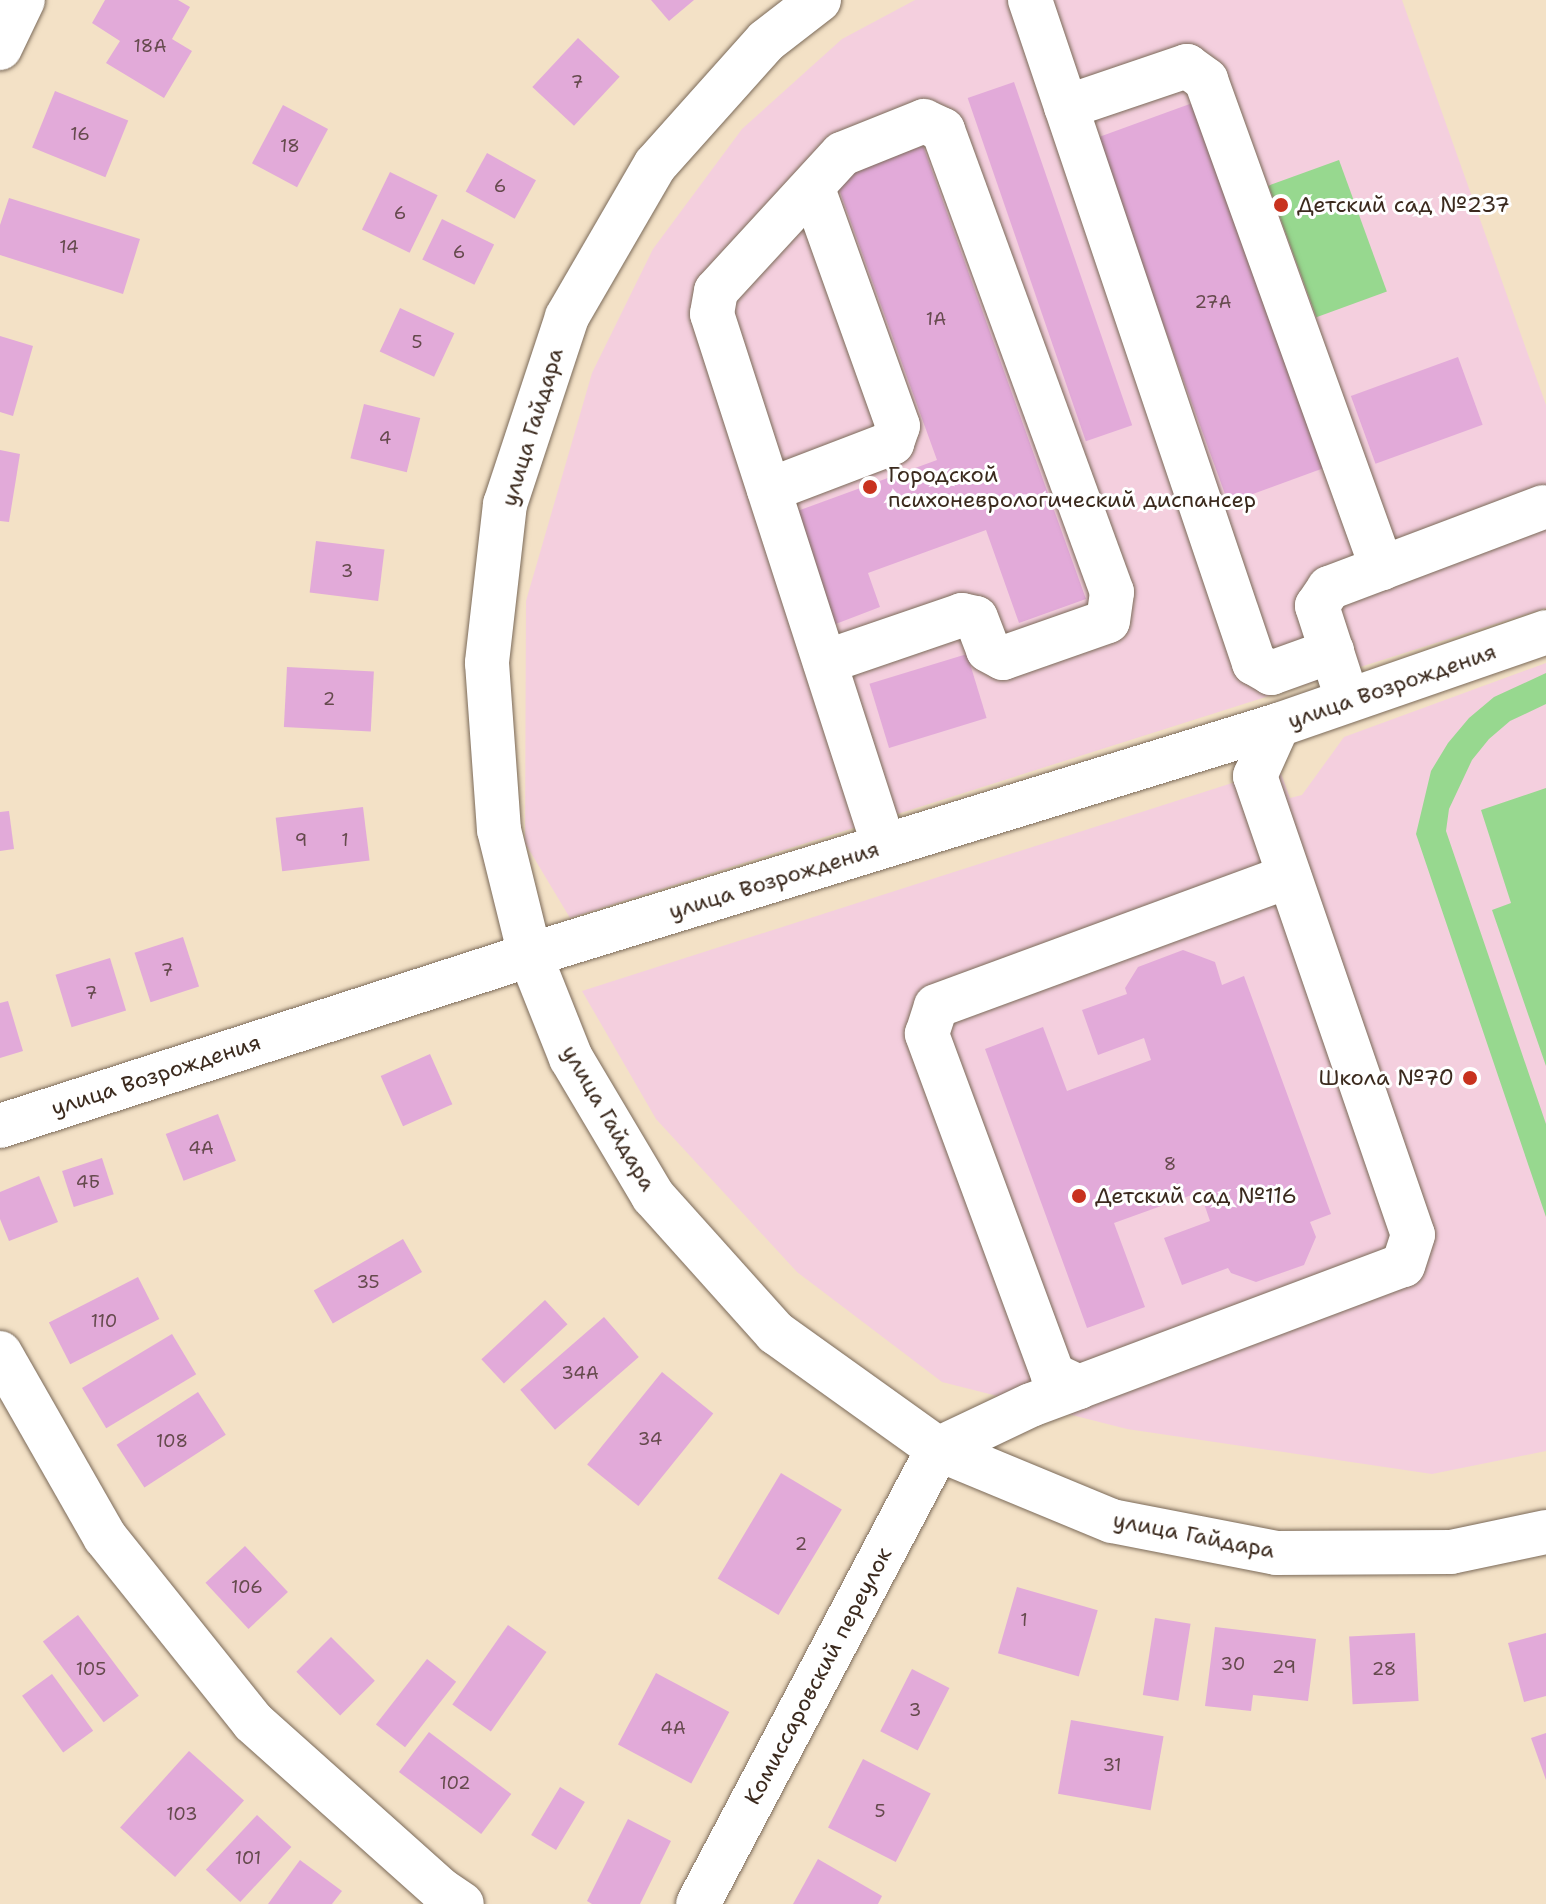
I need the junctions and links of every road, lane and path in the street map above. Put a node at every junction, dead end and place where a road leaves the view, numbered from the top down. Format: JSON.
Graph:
{"nodes":[{"id":1,"x":23,"y":0,"type":"edge"},
{"id":2,"x":819,"y":0,"type":"edge"},
{"id":3,"x":1030,"y":0,"type":"edge"},
{"id":4,"x":0,"y":48,"type":"edge"},
{"id":5,"x":1066,"y":107,"type":"junction"},
{"id":6,"x":813,"y":188,"type":"junction"},
{"id":7,"x":769,"y":490,"type":"junction"},
{"id":8,"x":1543,"y":507,"type":"dead end"},
{"id":9,"x":1382,"y":568,"type":"junction"},
{"id":10,"x":1546,"y":632,"type":"edge"},
{"id":11,"x":1332,"y":651,"type":"junction"},
{"id":12,"x":825,"y":662,"type":"junction"},
{"id":13,"x":1349,"y":701,"type":"junction"},
{"id":14,"x":1278,"y":725,"type":"junction"},
{"id":15,"x":884,"y":846,"type":"junction"},
{"id":16,"x":1289,"y":876,"type":"junction"},
{"id":17,"x":530,"y":955,"type":"junction"},
{"id":18,"x":0,"y":1126,"type":"edge"},
{"id":19,"x":0,"y":1353,"type":"edge"},
{"id":20,"x":1079,"y":1387,"type":"junction"},
{"id":21,"x":938,"y":1449,"type":"junction"},
{"id":22,"x":1546,"y":1532,"type":"edge"},
{"id":23,"x":462,"y":1904,"type":"edge"},
{"id":24,"x":698,"y":1904,"type":"edge"}],
"edges":[{"from":1,"to":4,"type":"street"},
{"from":2,"to":17,"type":"street","name":"улица Гайдара"},
{"from":3,"to":5,"type":"street"},
{"from":5,"to":9,"type":"street"},
{"from":5,"to":11,"type":"street"},
{"from":6,"to":7,"type":"street"},
{"from":6,"to":7,"type":"street"},
{"from":6,"to":12,"type":"street"},
{"from":7,"to":12,"type":"street"},
{"from":8,"to":9,"type":"street"},
{"from":9,"to":11,"type":"street"},
{"from":10,"to":13,"type":"street","name":"улица Возрождения"},
{"from":11,"to":13,"type":"street"},
{"from":12,"to":15,"type":"street"},
{"from":13,"to":14,"type":"street","name":"улица Возрождения"},
{"from":14,"to":15,"type":"street","name":"улица Возрождения"},
{"from":14,"to":16,"type":"street"},
{"from":15,"to":17,"type":"street","name":"улица Возрождения"},
{"from":16,"to":20,"type":"street"},
{"from":16,"to":20,"type":"street"},
{"from":17,"to":18,"type":"street","name":"улица Возрождения"},
{"from":17,"to":21,"type":"street","name":"улица Гайдара"},
{"from":19,"to":23,"type":"street"},
{"from":20,"to":21,"type":"street"},
{"from":21,"to":22,"type":"street","name":"улица Гайдара"},
{"from":21,"to":24,"type":"street","name":"Комиссаровский переулок"}]}
